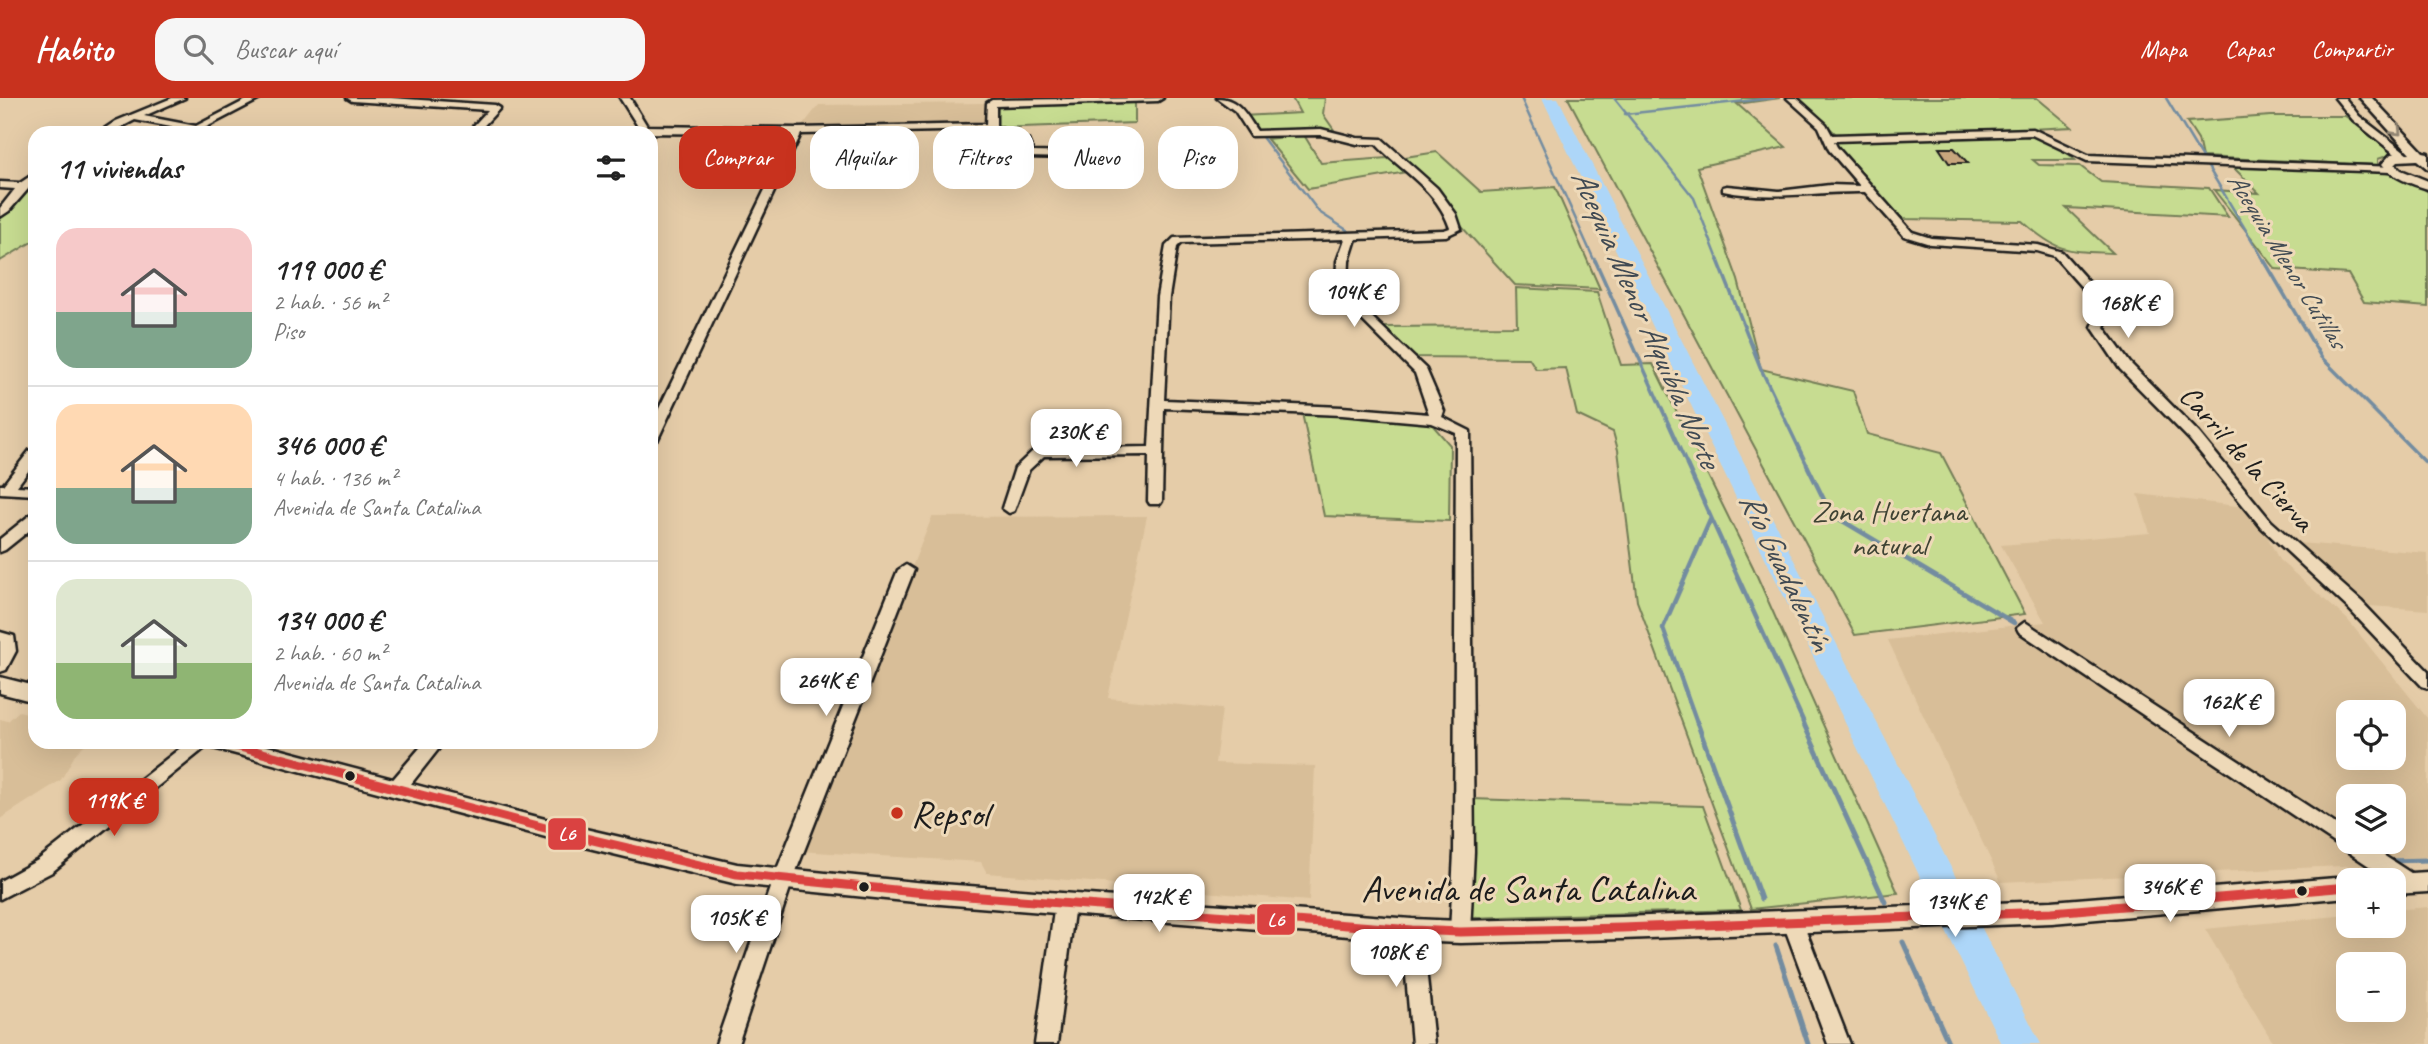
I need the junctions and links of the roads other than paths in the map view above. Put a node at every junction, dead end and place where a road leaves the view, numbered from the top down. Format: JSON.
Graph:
{"nodes":[{"id":1,"x":180,"y":98,"type":"edge"},
{"id":2,"x":257,"y":98,"type":"edge"},
{"id":3,"x":352,"y":98,"type":"edge"},
{"id":4,"x":625,"y":98,"type":"edge"},
{"id":5,"x":1158,"y":98,"type":"edge"},
{"id":6,"x":1222,"y":98,"type":"edge"},
{"id":7,"x":1792,"y":98,"type":"edge"},
{"id":8,"x":2340,"y":98,"type":"edge"},
{"id":9,"x":2366,"y":98,"type":"edge"},
{"id":10,"x":992,"y":100,"type":"edge"},
{"id":11,"x":135,"y":117,"type":"junction"},
{"id":12,"x":117,"y":126,"type":"edge"},
{"id":13,"x":182,"y":126,"type":"edge"},
{"id":14,"x":203,"y":126,"type":"edge"},
{"id":15,"x":478,"y":126,"type":"edge"},
{"id":16,"x":638,"y":126,"type":"edge"},
{"id":17,"x":991,"y":126,"type":"edge"},
{"id":18,"x":933,"y":128,"type":"edge"},
{"id":19,"x":658,"y":131,"type":"edge"},
{"id":20,"x":798,"y":131,"type":"junction"},
{"id":21,"x":1830,"y":138,"type":"junction"},
{"id":22,"x":2404,"y":156,"type":"junction"},
{"id":23,"x":2425,"y":159,"type":"edge"},
{"id":24,"x":2391,"y":169,"type":"junction"},
{"id":25,"x":28,"y":181,"type":"edge"},
{"id":26,"x":0,"y":185,"type":"edge"},
{"id":27,"x":2428,"y":185,"type":"edge"},
{"id":28,"x":20,"y":186,"type":"junction"},
{"id":29,"x":1727,"y":189,"type":"dead end"},
{"id":30,"x":1867,"y":189,"type":"junction"},
{"id":31,"x":0,"y":214,"type":"edge"},
{"id":32,"x":1352,"y":236,"type":"junction"},
{"id":33,"x":1157,"y":404,"type":"junction"},
{"id":34,"x":1435,"y":419,"type":"junction"},
{"id":35,"x":658,"y":424,"type":"edge"},
{"id":36,"x":1156,"y":452,"type":"junction"},
{"id":37,"x":28,"y":461,"type":"edge"},
{"id":38,"x":4,"y":489,"type":"edge"},
{"id":39,"x":28,"y":491,"type":"edge"},
{"id":40,"x":1155,"y":501,"type":"dead end"},
{"id":41,"x":1009,"y":508,"type":"dead end"},
{"id":42,"x":28,"y":524,"type":"edge"},
{"id":43,"x":0,"y":547,"type":"edge"},
{"id":44,"x":906,"y":570,"type":"dead end"},
{"id":45,"x":2025,"y":628,"type":"dead end"},
{"id":46,"x":0,"y":638,"type":"edge"},
{"id":47,"x":0,"y":666,"type":"edge"},
{"id":48,"x":2428,"y":682,"type":"edge"},
{"id":49,"x":0,"y":685,"type":"edge"},
{"id":50,"x":28,"y":692,"type":"edge"},
{"id":51,"x":191,"y":749,"type":"edge"},
{"id":52,"x":246,"y":749,"type":"edge"},
{"id":53,"x":429,"y":749,"type":"edge"},
{"id":54,"x":396,"y":789,"type":"junction"},
{"id":55,"x":783,"y":879,"type":"junction"},
{"id":56,"x":2411,"y":883,"type":"edge"},
{"id":57,"x":2336,"y":888,"type":"edge"},
{"id":58,"x":0,"y":891,"type":"edge"},
{"id":59,"x":1065,"y":904,"type":"junction"},
{"id":60,"x":1793,"y":923,"type":"junction"},
{"id":61,"x":1412,"y":930,"type":"junction"},
{"id":62,"x":1460,"y":932,"type":"junction"},
{"id":63,"x":727,"y":1044,"type":"edge"},
{"id":64,"x":1046,"y":1044,"type":"edge"},
{"id":65,"x":1423,"y":1044,"type":"edge"},
{"id":66,"x":1839,"y":1044,"type":"edge"}],
"edges":[{"from":1,"to":11,"type":"street"},
{"from":2,"to":14,"type":"street"},
{"from":3,"to":15,"type":"street"},
{"from":4,"to":16,"type":"street"},
{"from":5,"to":10,"type":"street"},
{"from":6,"to":32,"type":"street"},
{"from":7,"to":21,"type":"street","name":"Carril de la Cierva"},
{"from":8,"to":22,"type":"street"},
{"from":9,"to":23,"type":"main road","one_way":true},
{"from":10,"to":17,"type":"street"},
{"from":11,"to":12,"type":"street"},
{"from":11,"to":13,"type":"street"},
{"from":18,"to":20,"type":"street"},
{"from":19,"to":20,"type":"street"},
{"from":20,"to":35,"type":"street"},
{"from":21,"to":24,"type":"street"},
{"from":21,"to":30,"type":"street","name":"Carril de la Cierva"},
{"from":22,"to":23,"type":"main road"},
{"from":22,"to":24,"type":"main road"},
{"from":24,"to":27,"type":"main road"},
{"from":25,"to":28,"type":"street"},
{"from":26,"to":28,"type":"street"},
{"from":28,"to":31,"type":"street"},
{"from":29,"to":30,"type":"street"},
{"from":30,"to":48,"type":"street","name":"Carril de la Cierva"},
{"from":32,"to":33,"type":"street"},
{"from":32,"to":34,"type":"street"},
{"from":33,"to":34,"type":"street"},
{"from":33,"to":36,"type":"street"},
{"from":34,"to":62,"type":"street"},
{"from":36,"to":40,"type":"street"},
{"from":36,"to":41,"type":"street"},
{"from":37,"to":38,"type":"street"},
{"from":38,"to":39,"type":"street"},
{"from":42,"to":43,"type":"street"},
{"from":44,"to":55,"type":"street"},
{"from":45,"to":56,"type":"street"},
{"from":46,"to":47,"type":"street"},
{"from":49,"to":50,"type":"main road"},
{"from":51,"to":58,"type":"street"},
{"from":52,"to":54,"type":"main road","name":"Avenida de Santa Catalina"},
{"from":53,"to":54,"type":"street"},
{"from":54,"to":55,"type":"main road","name":"Avenida de Santa Catalina"},
{"from":55,"to":59,"type":"main road","name":"Avenida de Santa Catalina"},
{"from":55,"to":63,"type":"street"},
{"from":57,"to":60,"type":"main road","name":"Avenida de Santa Catalina"},
{"from":59,"to":61,"type":"main road","name":"Avenida de Santa Catalina"},
{"from":59,"to":64,"type":"street"},
{"from":60,"to":62,"type":"main road","name":"Avenida de Santa Catalina"},
{"from":60,"to":66,"type":"street"},
{"from":61,"to":62,"type":"main road","name":"Avenida de Santa Catalina"},
{"from":61,"to":65,"type":"street"}]}
